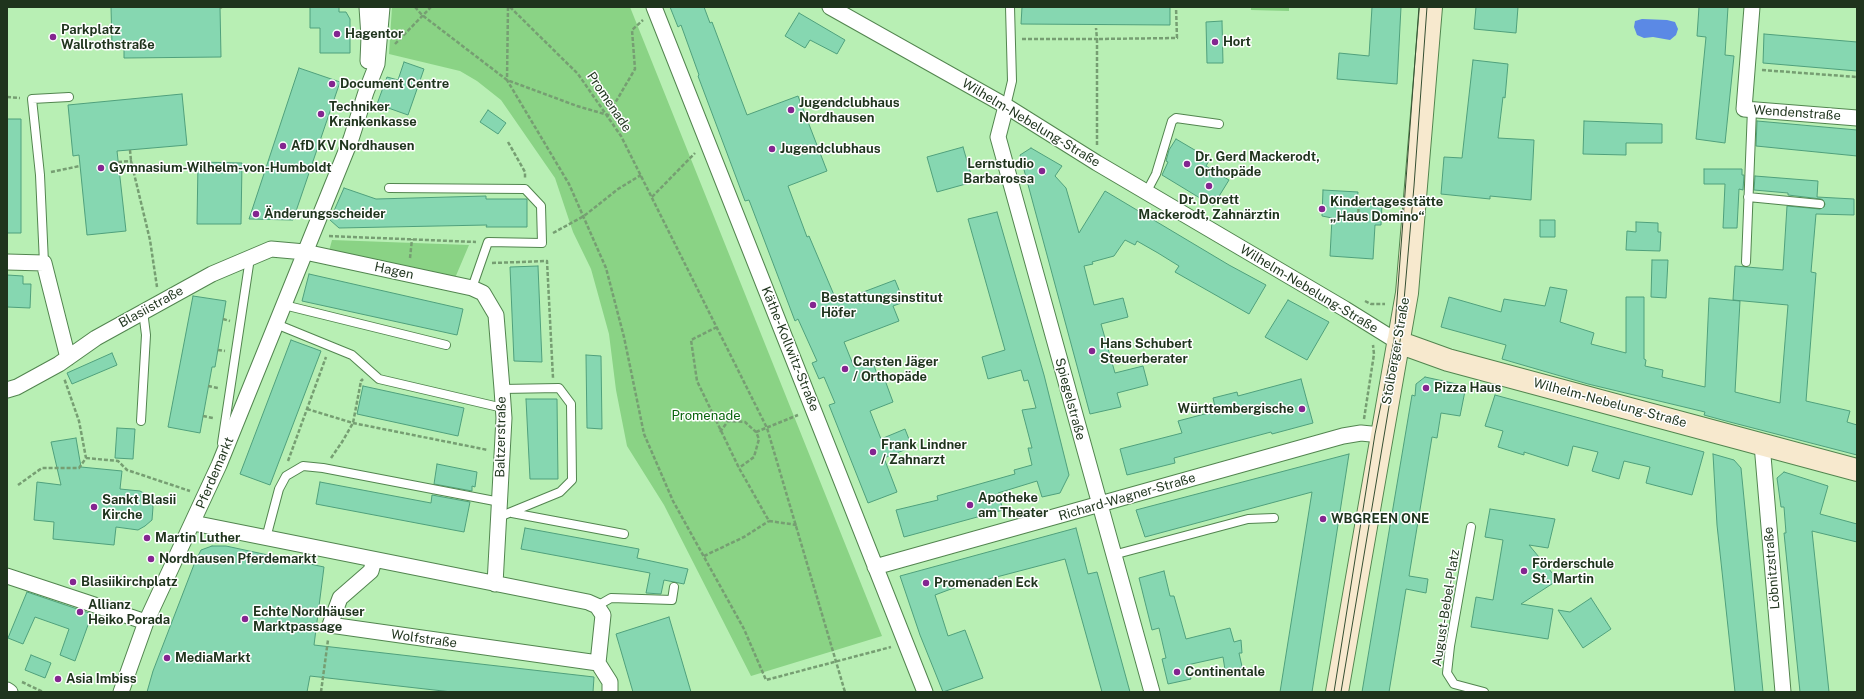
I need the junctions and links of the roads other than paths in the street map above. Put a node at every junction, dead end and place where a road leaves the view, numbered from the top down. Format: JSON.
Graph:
{"nodes":[{"id":1,"x":367,"y":7,"type":"edge"},
{"id":2,"x":382,"y":7,"type":"edge"},
{"id":3,"x":830,"y":7,"type":"edge"},
{"id":4,"x":1010,"y":7,"type":"edge"},
{"id":5,"x":1431,"y":7,"type":"edge"},
{"id":6,"x":1752,"y":7,"type":"edge"},
{"id":7,"x":655,"y":8,"type":"edge"},
{"id":8,"x":366,"y":92,"type":"junction"},
{"id":9,"x":69,"y":97,"type":"dead end"},
{"id":10,"x":1006,"y":106,"type":"junction"},
{"id":11,"x":1752,"y":109,"type":"junction"},
{"id":12,"x":1857,"y":118,"type":"edge"},
{"id":13,"x":1219,"y":124,"type":"dead end"},
{"id":14,"x":389,"y":188,"type":"dead end"},
{"id":15,"x":1147,"y":191,"type":"junction"},
{"id":16,"x":1748,"y":197,"type":"junction"},
{"id":17,"x":1820,"y":204,"type":"dead end"},
{"id":18,"x":305,"y":252,"type":"junction"},
{"id":19,"x":250,"y":258,"type":"junction"},
{"id":20,"x":7,"y":262,"type":"edge"},
{"id":21,"x":1746,"y":262,"type":"dead end"},
{"id":22,"x":44,"y":263,"type":"junction"},
{"id":23,"x":478,"y":291,"type":"junction"},
{"id":24,"x":284,"y":305,"type":"junction"},
{"id":25,"x":143,"y":311,"type":"junction"},
{"id":26,"x":276,"y":324,"type":"junction"},
{"id":27,"x":1398,"y":342,"type":"junction"},
{"id":28,"x":446,"y":345,"type":"dead end"},
{"id":29,"x":64,"y":361,"type":"junction"},
{"id":30,"x":502,"y":389,"type":"junction"},
{"id":31,"x":7,"y":390,"type":"edge"},
{"id":32,"x":503,"y":408,"type":"junction"},
{"id":33,"x":141,"y":421,"type":"dead end"},
{"id":34,"x":1371,"y":434,"type":"junction"},
{"id":35,"x":1762,"y":444,"type":"junction"},
{"id":36,"x":219,"y":464,"type":"junction"},
{"id":37,"x":1857,"y":470,"type":"edge"},
{"id":38,"x":500,"y":502,"type":"junction"},
{"id":39,"x":1099,"y":505,"type":"junction"},
{"id":40,"x":505,"y":515,"type":"junction"},
{"id":41,"x":1274,"y":518,"type":"dead end"},
{"id":42,"x":193,"y":523,"type":"junction"},
{"id":43,"x":1471,"y":526,"type":"dead end"},
{"id":44,"x":624,"y":534,"type":"dead end"},
{"id":45,"x":266,"y":538,"type":"junction"},
{"id":46,"x":1113,"y":555,"type":"junction"},
{"id":47,"x":374,"y":560,"type":"junction"},
{"id":48,"x":875,"y":567,"type":"junction"},
{"id":49,"x":7,"y":576,"type":"edge"},
{"id":50,"x":495,"y":584,"type":"junction"},
{"id":51,"x":674,"y":587,"type":"dead end"},
{"id":52,"x":593,"y":604,"type":"junction"},
{"id":53,"x":146,"y":622,"type":"junction"},
{"id":54,"x":598,"y":663,"type":"junction"},
{"id":55,"x":14,"y":686,"type":"edge"},
{"id":56,"x":7,"y":690,"type":"edge"},
{"id":57,"x":121,"y":692,"type":"edge"},
{"id":58,"x":610,"y":692,"type":"edge"},
{"id":59,"x":924,"y":692,"type":"edge"},
{"id":60,"x":1152,"y":692,"type":"edge"},
{"id":61,"x":1337,"y":692,"type":"edge"},
{"id":62,"x":1484,"y":692,"type":"edge"},
{"id":63,"x":1784,"y":692,"type":"edge"}],
"edges":[{"from":1,"to":8,"type":"street"},
{"from":2,"to":8,"type":"street"},
{"from":3,"to":10,"type":"street","name":"Wilhelm-Nebelung-Straße"},
{"from":4,"to":10,"type":"lane"},
{"from":5,"to":27,"type":"main road","name":"Stolberger Straße"},
{"from":6,"to":11,"type":"street","name":"Wendenstraße"},
{"from":7,"to":48,"type":"street","name":"Käthe-Kollwitz-Straße"},
{"from":8,"to":18,"type":"street","name":"Pferdemarkt"},
{"from":9,"to":22,"type":"lane"},
{"from":10,"to":15,"type":"street","name":"Wilhelm-Nebelung-Straße"},
{"from":10,"to":39,"type":"street","name":"Spiegelstraße"},
{"from":11,"to":12,"type":"street","name":"Wendenstraße"},
{"from":11,"to":16,"type":"lane"},
{"from":13,"to":15,"type":"lane"},
{"from":14,"to":23,"type":"lane"},
{"from":15,"to":27,"type":"street","name":"Wilhelm-Nebelung-Straße"},
{"from":16,"to":17,"type":"lane"},
{"from":16,"to":21,"type":"lane"},
{"from":18,"to":19,"type":"street","name":"Blasiistraße"},
{"from":18,"to":23,"type":"street","name":"Hagen"},
{"from":18,"to":24,"type":"street","name":"Pferdemarkt"},
{"from":19,"to":25,"type":"street","name":"Blasiistraße"},
{"from":19,"to":36,"type":"lane"},
{"from":20,"to":22,"type":"street"},
{"from":22,"to":29,"type":"street"},
{"from":23,"to":30,"type":"street","name":"Baltzerstraße"},
{"from":24,"to":26,"type":"street","name":"Pferdemarkt"},
{"from":24,"to":28,"type":"lane"},
{"from":25,"to":29,"type":"street","name":"Blasiistraße"},
{"from":25,"to":33,"type":"lane"},
{"from":26,"to":32,"type":"lane"},
{"from":26,"to":36,"type":"street","name":"Pferdemarkt"},
{"from":27,"to":34,"type":"main road","name":"Stolberger Straße"},
{"from":27,"to":35,"type":"main road","name":"Wilhelm-Nebelung-Straße"},
{"from":29,"to":31,"type":"street","name":"Blasiistraße"},
{"from":30,"to":32,"type":"street","name":"Baltzerstraße"},
{"from":30,"to":40,"type":"lane"},
{"from":32,"to":38,"type":"street","name":"Baltzerstraße"},
{"from":34,"to":39,"type":"street","name":"Richard-Wagner-Straße"},
{"from":34,"to":61,"type":"main road","name":"Stolberger Straße"},
{"from":35,"to":37,"type":"main road","name":"Wilhelm-Nebelung-Straße"},
{"from":35,"to":63,"type":"street","name":"Löbnitzstraße"},
{"from":36,"to":42,"type":"street","name":"Pferdemarkt"},
{"from":38,"to":40,"type":"street","name":"Baltzerstraße"},
{"from":38,"to":45,"type":"lane"},
{"from":39,"to":46,"type":"street","name":"Spiegelstraße"},
{"from":39,"to":48,"type":"street","name":"Richard-Wagner-Straße"},
{"from":40,"to":44,"type":"lane"},
{"from":40,"to":50,"type":"street","name":"Baltzerstraße"},
{"from":41,"to":46,"type":"lane"},
{"from":42,"to":45,"type":"street"},
{"from":42,"to":53,"type":"street","name":"Pferdemarkt"},
{"from":43,"to":62,"type":"lane","name":"August-Bebel-Platz"},
{"from":45,"to":47,"type":"street"},
{"from":46,"to":60,"type":"street","name":"Spiegelstraße"},
{"from":47,"to":50,"type":"street"},
{"from":47,"to":54,"type":"street","name":"Wolfstraße"},
{"from":48,"to":59,"type":"street","name":"Käthe-Kollwitz-Straße"},
{"from":49,"to":53,"type":"street"},
{"from":50,"to":52,"type":"street"},
{"from":51,"to":52,"type":"lane"},
{"from":52,"to":54,"type":"street"},
{"from":53,"to":57,"type":"street","name":"Pferdemarkt"},
{"from":54,"to":58,"type":"street"},
{"from":55,"to":56,"type":"street"}]}
